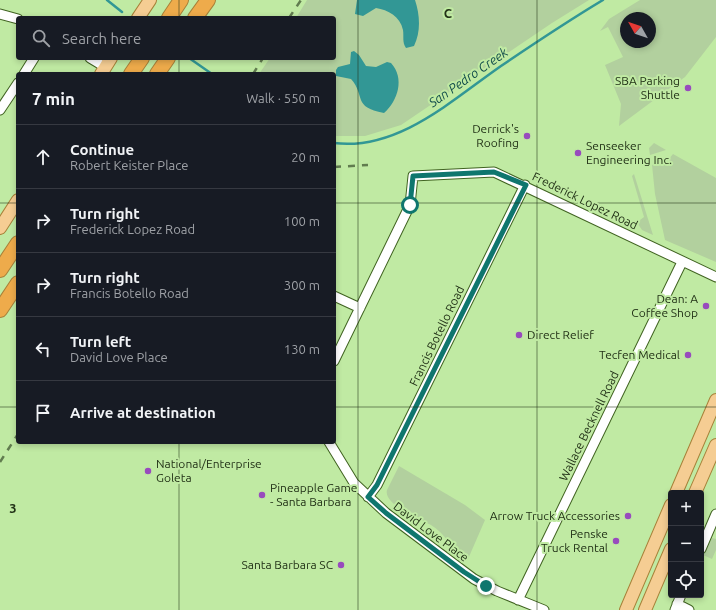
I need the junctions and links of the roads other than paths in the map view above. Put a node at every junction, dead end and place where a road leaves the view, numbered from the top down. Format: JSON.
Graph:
{"nodes":[{"id":1,"x":150,"y":0,"type":"edge"},
{"id":2,"x":181,"y":0,"type":"edge"},
{"id":3,"x":208,"y":0,"type":"edge"},
{"id":4,"x":0,"y":14,"type":"edge"},
{"id":5,"x":139,"y":16,"type":"edge"},
{"id":6,"x":170,"y":16,"type":"edge"},
{"id":7,"x":196,"y":16,"type":"edge"},
{"id":8,"x":16,"y":18,"type":"edge"},
{"id":9,"x":33,"y":60,"type":"edge"},
{"id":10,"x":94,"y":60,"type":"edge"},
{"id":11,"x":141,"y":60,"type":"edge"},
{"id":12,"x":106,"y":66,"type":"edge"},
{"id":13,"x":25,"y":72,"type":"edge"},
{"id":14,"x":132,"y":72,"type":"edge"},
{"id":15,"x":16,"y":86,"type":"edge"},
{"id":16,"x":0,"y":110,"type":"edge"},
{"id":17,"x":526,"y":185,"type":"junction"},
{"id":18,"x":16,"y":203,"type":"edge"},
{"id":19,"x":0,"y":228,"type":"edge"},
{"id":20,"x":16,"y":246,"type":"edge"},
{"id":21,"x":682,"y":262,"type":"junction"},
{"id":22,"x":0,"y":270,"type":"edge"},
{"id":23,"x":716,"y":277,"type":"edge"},
{"id":24,"x":16,"y":286,"type":"edge"},
{"id":25,"x":336,"y":297,"type":"edge"},
{"id":26,"x":360,"y":308,"type":"junction"},
{"id":27,"x":0,"y":310,"type":"edge"},
{"id":28,"x":336,"y":357,"type":"edge"},
{"id":29,"x":716,"y":400,"type":"edge"},
{"id":30,"x":330,"y":444,"type":"edge"},
{"id":31,"x":716,"y":445,"type":"edge"},
{"id":32,"x":677,"y":490,"type":"edge"},
{"id":33,"x":696,"y":490,"type":"edge"},
{"id":34,"x":368,"y":497,"type":"junction"},
{"id":35,"x":668,"y":513,"type":"edge"},
{"id":36,"x":716,"y":514,"type":"edge"},
{"id":37,"x":704,"y":542,"type":"edge"},
{"id":38,"x":668,"y":556,"type":"edge"},
{"id":39,"x":518,"y":600,"type":"junction"},
{"id":40,"x":676,"y":607,"type":"edge"},
{"id":41,"x":544,"y":610,"type":"edge"},
{"id":42,"x":626,"y":610,"type":"edge"},
{"id":43,"x":645,"y":610,"type":"edge"},
{"id":44,"x":689,"y":610,"type":"edge"}],
"edges":[{"from":1,"to":5,"type":"main road"},
{"from":2,"to":6,"type":"highway"},
{"from":3,"to":7,"type":"highway"},
{"from":4,"to":8,"type":"street"},
{"from":9,"to":13,"type":"street"},
{"from":10,"to":12,"type":"street"},
{"from":11,"to":14,"type":"highway"},
{"from":15,"to":16,"type":"street"},
{"from":17,"to":21,"type":"street","name":"Frederick Lopez Road"},
{"from":17,"to":26,"type":"street","name":"Frederick Lopez Road"},
{"from":17,"to":34,"type":"street","name":"Francis Botello Road"},
{"from":18,"to":19,"type":"main road"},
{"from":20,"to":22,"type":"highway"},
{"from":21,"to":23,"type":"street","name":"Frederick Lopez Road"},
{"from":21,"to":39,"type":"street","name":"Wallace Becknell Road"},
{"from":24,"to":27,"type":"highway"},
{"from":25,"to":26,"type":"street"},
{"from":26,"to":28,"type":"street"},
{"from":29,"to":32,"type":"main road"},
{"from":30,"to":34,"type":"street","name":"David Love Place"},
{"from":31,"to":33,"type":"main road"},
{"from":34,"to":39,"type":"street","name":"David Love Place"},
{"from":35,"to":42,"type":"main road"},
{"from":36,"to":37,"type":"street"},
{"from":38,"to":43,"type":"main road"},
{"from":39,"to":41,"type":"street","name":"David Love Place"},
{"from":40,"to":44,"type":"street"}]}
